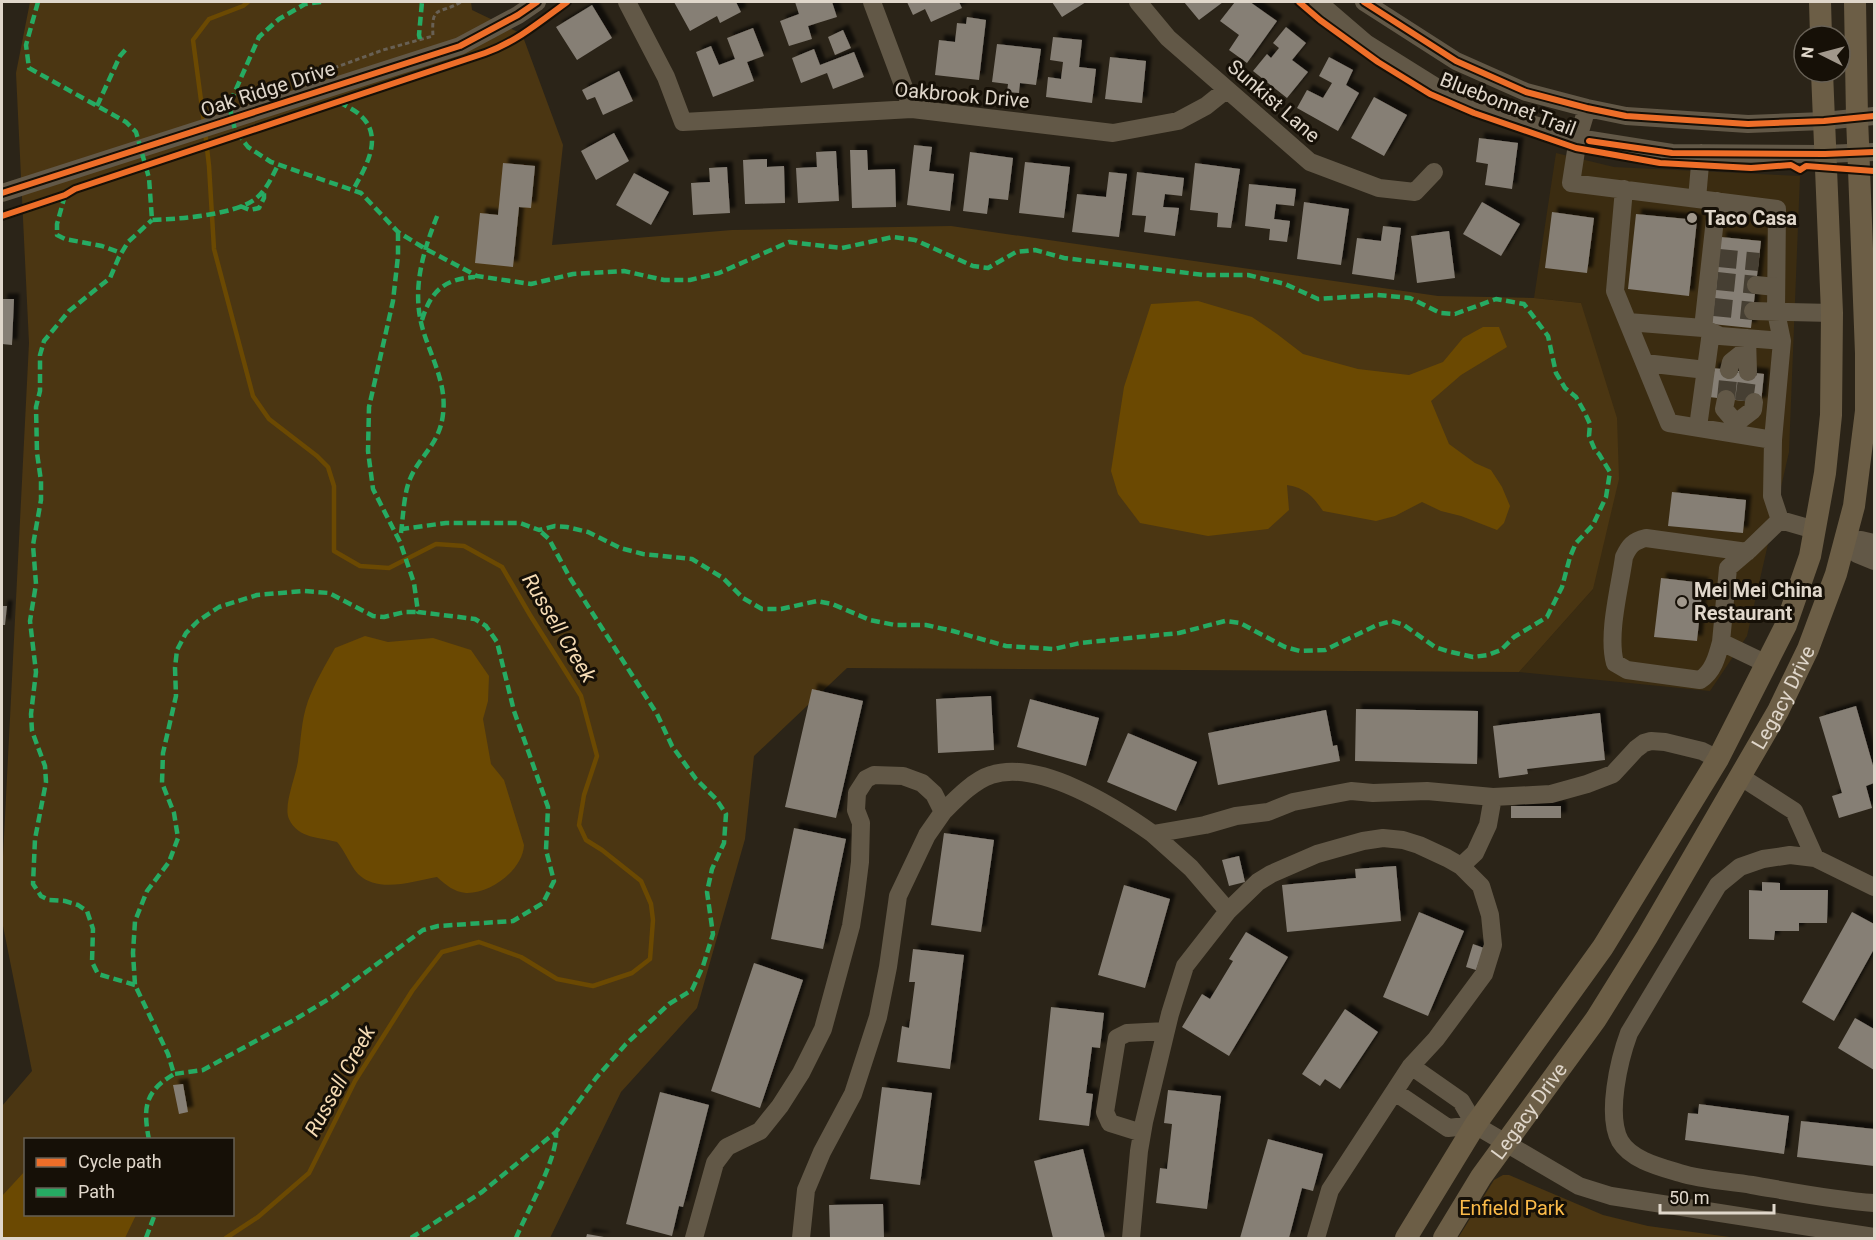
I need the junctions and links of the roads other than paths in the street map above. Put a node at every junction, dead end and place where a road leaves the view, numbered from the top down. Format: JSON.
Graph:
{"nodes":[{"id":1,"x":537,"y":2,"type":"edge"},
{"id":2,"x":627,"y":2,"type":"edge"},
{"id":3,"x":872,"y":2,"type":"edge"},
{"id":4,"x":1138,"y":2,"type":"edge"},
{"id":5,"x":1318,"y":2,"type":"edge"},
{"id":6,"x":1364,"y":2,"type":"edge"},
{"id":7,"x":1820,"y":2,"type":"edge"},
{"id":8,"x":1855,"y":2,"type":"edge"},
{"id":9,"x":1821,"y":24,"type":"edge"},
{"id":10,"x":1822,"y":84,"type":"edge"},
{"id":11,"x":1226,"y":90,"type":"junction"},
{"id":12,"x":1587,"y":108,"type":"junction"},
{"id":13,"x":912,"y":109,"type":"junction"},
{"id":14,"x":1866,"y":117,"type":"edge"},
{"id":15,"x":1824,"y":121,"type":"junction"},
{"id":16,"x":1578,"y":138,"type":"junction"},
{"id":17,"x":1867,"y":152,"type":"edge"},
{"id":18,"x":1701,"y":153,"type":"junction"},
{"id":19,"x":1825,"y":154,"type":"junction"},
{"id":20,"x":1434,"y":172,"type":"dead end"},
{"id":21,"x":1624,"y":189,"type":"junction"},
{"id":22,"x":2,"y":193,"type":"edge"},
{"id":23,"x":1697,"y":199,"type":"junction"},
{"id":24,"x":1717,"y":201,"type":"junction"},
{"id":25,"x":1868,"y":255,"type":"edge"},
{"id":26,"x":1756,"y":285,"type":"tunnel mouth"},
{"id":27,"x":1776,"y":287,"type":"junction"},
{"id":28,"x":1753,"y":311,"type":"tunnel mouth"},
{"id":29,"x":1776,"y":312,"type":"junction"},
{"id":30,"x":1832,"y":313,"type":"junction"},
{"id":31,"x":1628,"y":322,"type":"junction"},
{"id":32,"x":1707,"y":330,"type":"junction"},
{"id":33,"x":1782,"y":340,"type":"junction"},
{"id":34,"x":1746,"y":344,"type":"junction"},
{"id":35,"x":1645,"y":363,"type":"junction"},
{"id":36,"x":1706,"y":370,"type":"junction"},
{"id":37,"x":1698,"y":428,"type":"junction"},
{"id":38,"x":1735,"y":428,"type":"junction"},
{"id":39,"x":1773,"y":440,"type":"junction"},
{"id":40,"x":1780,"y":520,"type":"junction"},
{"id":41,"x":1815,"y":530,"type":"junction"},
{"id":42,"x":1845,"y":541,"type":"junction"},
{"id":43,"x":1875,"y":543,"type":"edge"},
{"id":44,"x":1747,"y":552,"type":"junction"},
{"id":45,"x":1875,"y":561,"type":"edge"},
{"id":46,"x":1721,"y":642,"type":"junction"},
{"id":47,"x":1767,"y":664,"type":"junction"},
{"id":48,"x":1718,"y":759,"type":"junction"},
{"id":49,"x":1741,"y":777,"type":"junction"},
{"id":50,"x":1493,"y":797,"type":"junction"},
{"id":51,"x":943,"y":812,"type":"junction"},
{"id":52,"x":1153,"y":834,"type":"junction"},
{"id":53,"x":1815,"y":858,"type":"junction"},
{"id":54,"x":1461,"y":866,"type":"junction"},
{"id":55,"x":1875,"y":887,"type":"edge"},
{"id":56,"x":1228,"y":911,"type":"junction"},
{"id":57,"x":1167,"y":1032,"type":"junction"},
{"id":58,"x":1411,"y":1066,"type":"junction"},
{"id":59,"x":1395,"y":1092,"type":"junction"},
{"id":60,"x":1475,"y":1125,"type":"junction"},
{"id":61,"x":1142,"y":1133,"type":"junction"},
{"id":62,"x":1506,"y":1144,"type":"junction"},
{"id":63,"x":1682,"y":1174,"type":"junction"},
{"id":64,"x":1875,"y":1203,"type":"edge"},
{"id":65,"x":1675,"y":1207,"type":"junction"},
{"id":66,"x":1875,"y":1237,"type":"edge"},
{"id":67,"x":694,"y":1239,"type":"edge"},
{"id":68,"x":801,"y":1239,"type":"edge"},
{"id":69,"x":1131,"y":1239,"type":"edge"},
{"id":70,"x":1316,"y":1239,"type":"edge"},
{"id":71,"x":1406,"y":1239,"type":"edge"},
{"id":72,"x":1444,"y":1239,"type":"edge"}],
"edges":[{"from":1,"to":22,"type":"street","name":"Oak Ridge Drive"},
{"from":2,"to":13,"type":"street","name":"Oakbrook Drive"},
{"from":3,"to":13,"type":"street"},
{"from":4,"to":11,"type":"street","name":"Sunkist Lane"},
{"from":5,"to":16,"type":"street"},
{"from":6,"to":12,"type":"street"},
{"from":7,"to":9,"type":"main road"},
{"from":8,"to":14,"type":"main road","name":"Legacy Drive"},
{"from":10,"to":15,"type":"main road","name":"Legacy Drive"},
{"from":11,"to":13,"type":"street","name":"Oakbrook Drive"},
{"from":11,"to":20,"type":"street","name":"Sunkist Lane"},
{"from":12,"to":15,"type":"street"},
{"from":12,"to":16,"type":"street"},
{"from":14,"to":15,"type":"street"},
{"from":14,"to":17,"type":"main road","name":"Legacy Drive"},
{"from":15,"to":19,"type":"main road","name":"Legacy Drive"},
{"from":16,"to":18,"type":"street"},
{"from":16,"to":21,"type":"street"},
{"from":17,"to":19,"type":"street"},
{"from":17,"to":25,"type":"main road","name":"Legacy Drive"},
{"from":18,"to":19,"type":"street"},
{"from":18,"to":23,"type":"street"},
{"from":19,"to":30,"type":"main road","name":"Legacy Drive"},
{"from":21,"to":23,"type":"street"},
{"from":21,"to":31,"type":"street"},
{"from":23,"to":24,"type":"street"},
{"from":24,"to":27,"type":"street"},
{"from":24,"to":32,"type":"street"},
{"from":25,"to":42,"type":"main road","name":"Legacy Drive"},
{"from":26,"to":27,"type":"street"},
{"from":27,"to":29,"type":"street"},
{"from":28,"to":29,"type":"street"},
{"from":29,"to":30,"type":"street"},
{"from":29,"to":33,"type":"street"},
{"from":30,"to":41,"type":"main road","name":"Legacy Drive"},
{"from":31,"to":32,"type":"street"},
{"from":31,"to":35,"type":"street"},
{"from":32,"to":34,"type":"street"},
{"from":32,"to":36,"type":"street"},
{"from":33,"to":34,"type":"street"},
{"from":33,"to":39,"type":"street"},
{"from":34,"to":34,"type":"street"},
{"from":35,"to":36,"type":"street"},
{"from":35,"to":37,"type":"street"},
{"from":36,"to":37,"type":"street"},
{"from":37,"to":38,"type":"street"},
{"from":38,"to":38,"type":"street"},
{"from":38,"to":39,"type":"street"},
{"from":39,"to":40,"type":"street"},
{"from":40,"to":41,"type":"street"},
{"from":40,"to":44,"type":"street"},
{"from":41,"to":42,"type":"main road"},
{"from":41,"to":47,"type":"main road","name":"Legacy Drive"},
{"from":42,"to":43,"type":"street"},
{"from":42,"to":45,"type":"street"},
{"from":42,"to":49,"type":"main road","name":"Legacy Drive"},
{"from":44,"to":46,"type":"street"},
{"from":44,"to":46,"type":"street"},
{"from":46,"to":47,"type":"street"},
{"from":47,"to":48,"type":"main road","name":"Legacy Drive"},
{"from":48,"to":49,"type":"main road"},
{"from":48,"to":50,"type":"street"},
{"from":48,"to":60,"type":"main road","name":"Legacy Drive"},
{"from":49,"to":53,"type":"street"},
{"from":49,"to":62,"type":"main road","name":"Legacy Drive"},
{"from":50,"to":52,"type":"street"},
{"from":50,"to":54,"type":"street"},
{"from":51,"to":52,"type":"street"},
{"from":51,"to":67,"type":"street"},
{"from":51,"to":68,"type":"street"},
{"from":52,"to":56,"type":"street"},
{"from":53,"to":55,"type":"street"},
{"from":53,"to":63,"type":"street"},
{"from":54,"to":56,"type":"street"},
{"from":54,"to":58,"type":"street"},
{"from":56,"to":57,"type":"street"},
{"from":57,"to":61,"type":"street"},
{"from":57,"to":61,"type":"street"},
{"from":58,"to":59,"type":"street"},
{"from":58,"to":60,"type":"street"},
{"from":59,"to":60,"type":"street"},
{"from":59,"to":70,"type":"street"},
{"from":60,"to":62,"type":"street"},
{"from":60,"to":71,"type":"main road","name":"Legacy Drive"},
{"from":61,"to":69,"type":"street"},
{"from":62,"to":65,"type":"street"},
{"from":62,"to":72,"type":"main road","name":"Legacy Drive"},
{"from":63,"to":64,"type":"street"},
{"from":63,"to":65,"type":"street"},
{"from":65,"to":66,"type":"street"}]}
